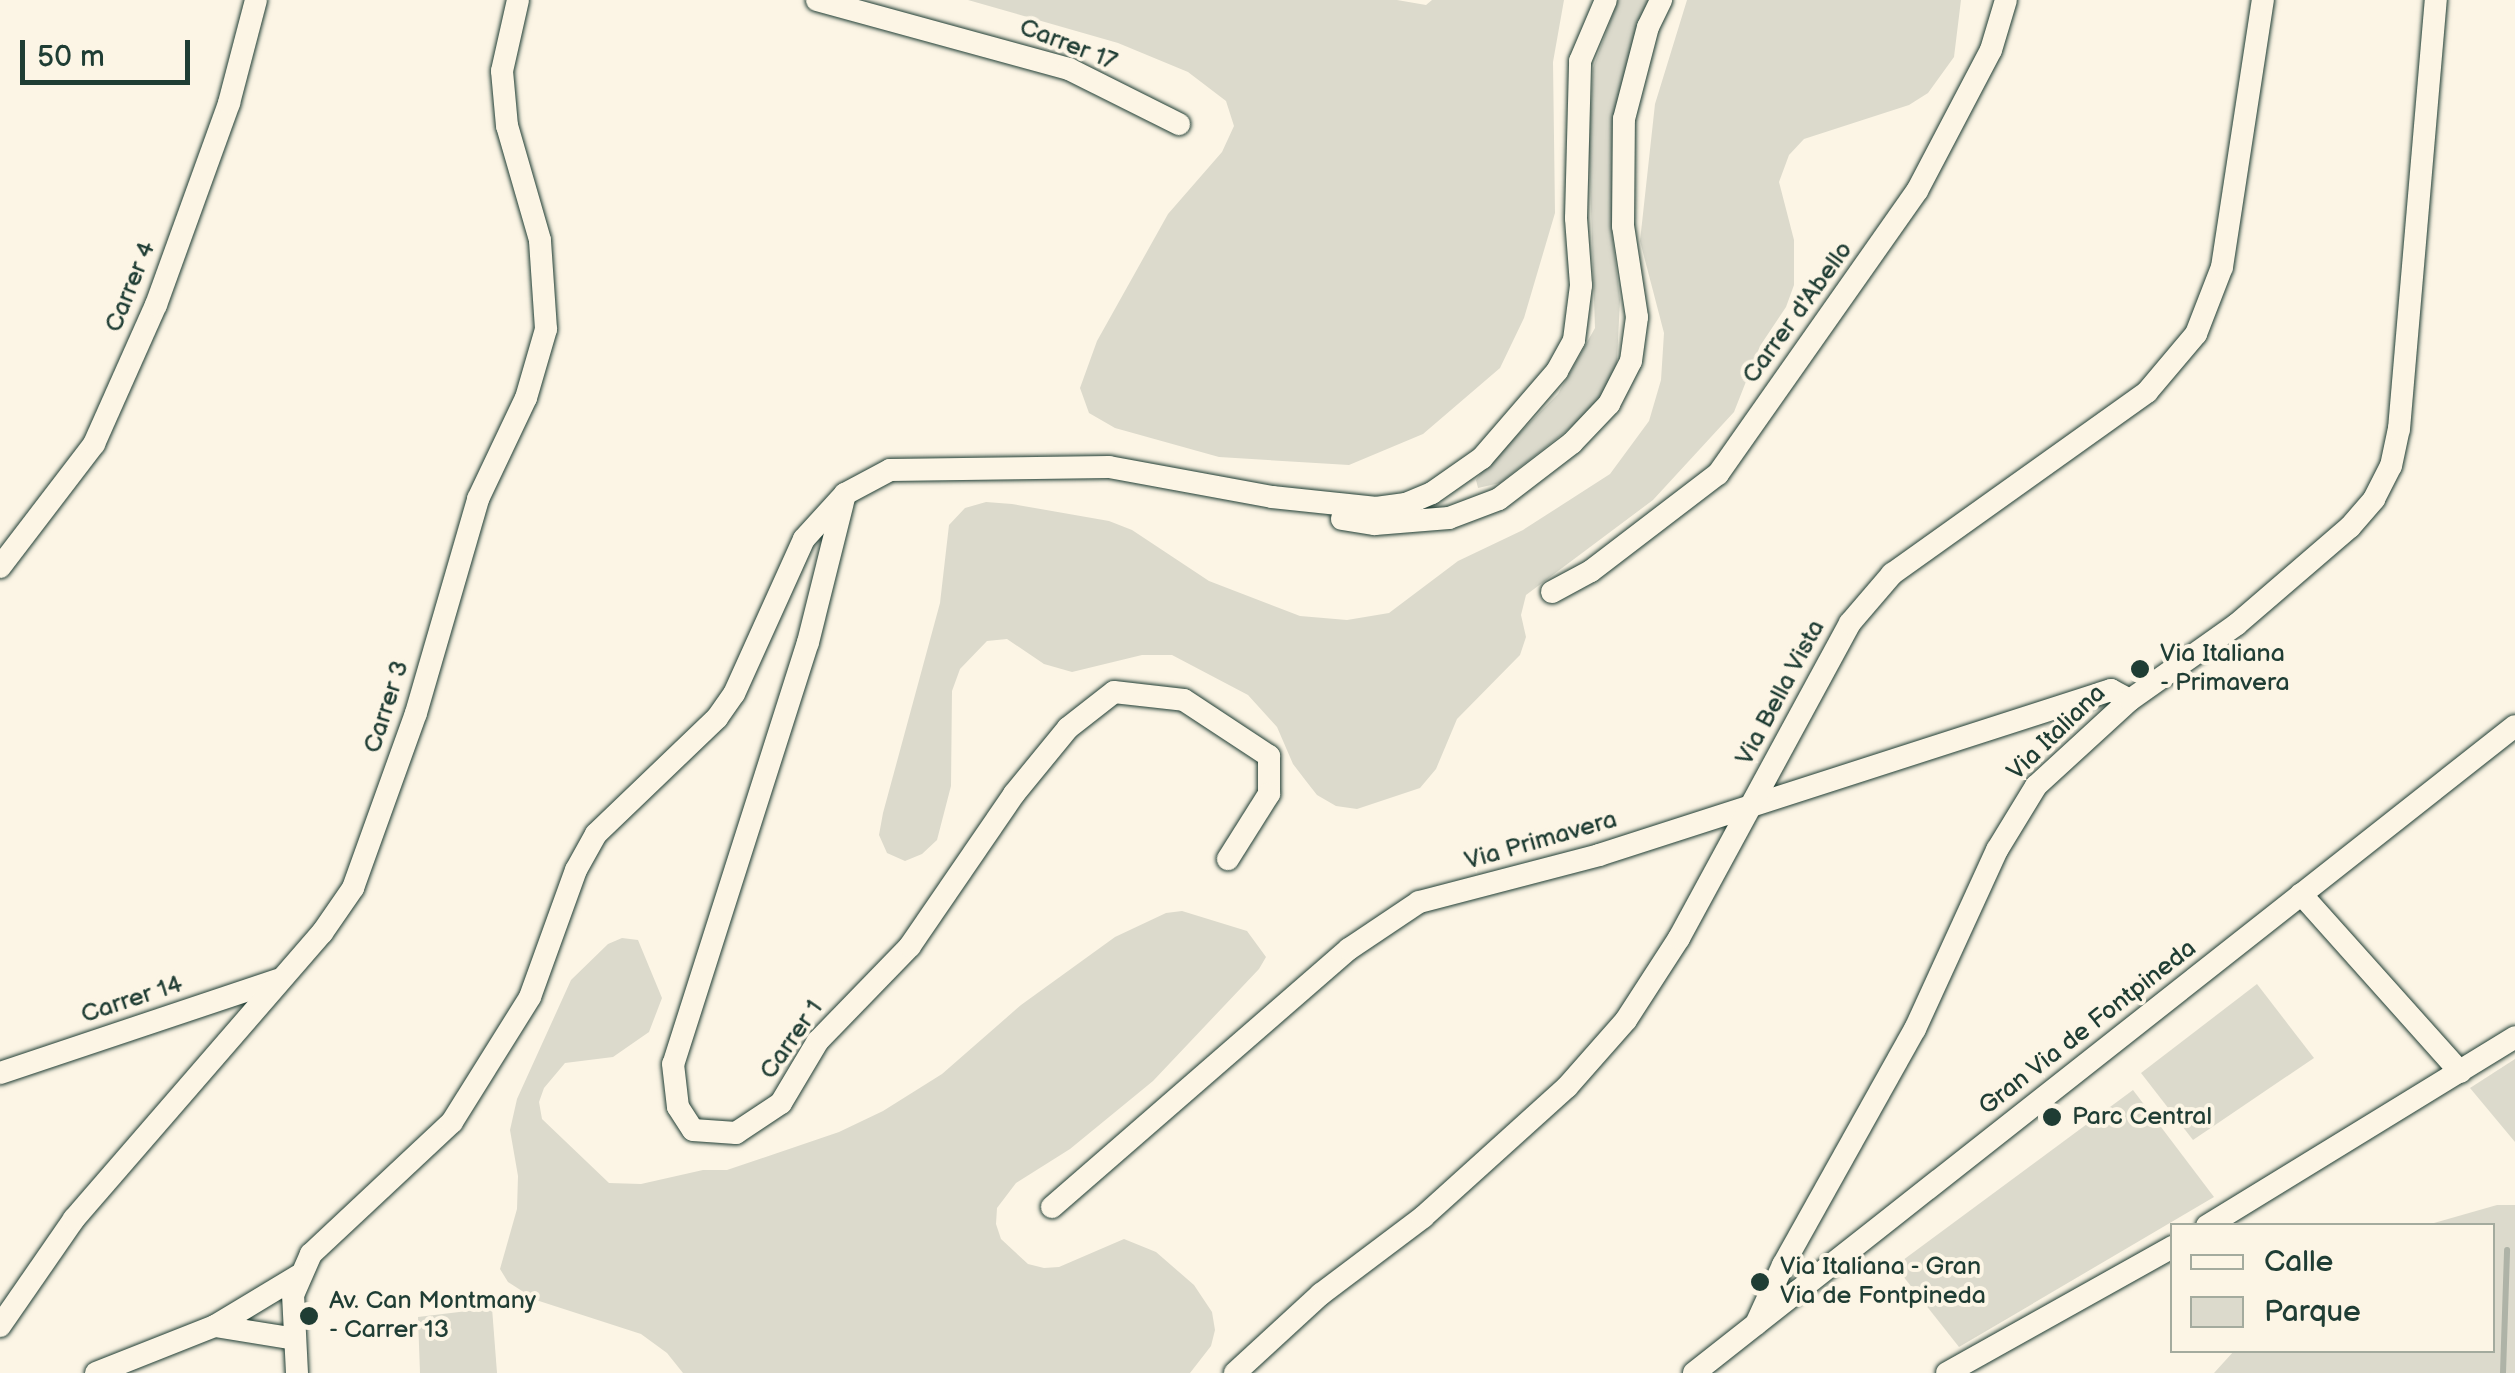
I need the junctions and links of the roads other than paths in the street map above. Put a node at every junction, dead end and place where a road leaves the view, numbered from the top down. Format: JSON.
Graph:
{"nodes":[{"id":1,"x":256,"y":0,"type":"edge"},
{"id":2,"x":518,"y":0,"type":"edge"},
{"id":3,"x":816,"y":0,"type":"edge"},
{"id":4,"x":1606,"y":0,"type":"edge"},
{"id":5,"x":1661,"y":0,"type":"edge"},
{"id":6,"x":2006,"y":0,"type":"edge"},
{"id":7,"x":2263,"y":0,"type":"edge"},
{"id":8,"x":2436,"y":0,"type":"edge"},
{"id":9,"x":1179,"y":124,"type":"dead end"},
{"id":10,"x":845,"y":494,"type":"junction"},
{"id":11,"x":1272,"y":497,"type":"junction"},
{"id":12,"x":0,"y":567,"type":"edge"},
{"id":13,"x":1552,"y":592,"type":"dead end"},
{"id":14,"x":2130,"y":700,"type":"junction"},
{"id":15,"x":2515,"y":726,"type":"edge"},
{"id":16,"x":1753,"y":804,"type":"junction"},
{"id":17,"x":1228,"y":859,"type":"dead end"},
{"id":18,"x":2301,"y":894,"type":"junction"},
{"id":19,"x":282,"y":979,"type":"junction"},
{"id":20,"x":2515,"y":1037,"type":"edge"},
{"id":21,"x":2460,"y":1072,"type":"junction"},
{"id":22,"x":0,"y":1073,"type":"edge"},
{"id":23,"x":1052,"y":1207,"type":"dead end"},
{"id":24,"x":2213,"y":1223,"type":"edge"},
{"id":25,"x":2170,"y":1248,"type":"edge"},
{"id":26,"x":298,"y":1276,"type":"junction"},
{"id":27,"x":1756,"y":1324,"type":"junction"},
{"id":28,"x":0,"y":1326,"type":"edge"},
{"id":29,"x":215,"y":1326,"type":"junction"},
{"id":30,"x":294,"y":1339,"type":"junction"},
{"id":31,"x":96,"y":1373,"type":"edge"},
{"id":32,"x":298,"y":1373,"type":"edge"},
{"id":33,"x":1234,"y":1373,"type":"edge"},
{"id":34,"x":1694,"y":1373,"type":"edge"},
{"id":35,"x":1947,"y":1373,"type":"edge"}],
"edges":[{"from":1,"to":12,"type":"street","name":"Carrer 4"},
{"from":2,"to":19,"type":"street","name":"Carrer 3"},
{"from":3,"to":9,"type":"street","name":"Carrer 17"},
{"from":4,"to":11,"type":"street"},
{"from":5,"to":11,"type":"street"},
{"from":6,"to":13,"type":"street","name":"Carrer d'Abello"},
{"from":7,"to":16,"type":"street","name":"Via Bella Vista"},
{"from":8,"to":14,"type":"street","name":"Via Italiana"},
{"from":10,"to":11,"type":"street"},
{"from":10,"to":17,"type":"street","name":"Carrer 1"},
{"from":10,"to":26,"type":"street"},
{"from":14,"to":16,"type":"street","name":"Via Primavera"},
{"from":14,"to":27,"type":"street","name":"Via Italiana"},
{"from":15,"to":18,"type":"street","name":"Gran Via de Fontpineda"},
{"from":16,"to":23,"type":"street","name":"Via Primavera"},
{"from":16,"to":33,"type":"street","name":"Via Bella Vista"},
{"from":18,"to":21,"type":"street"},
{"from":18,"to":27,"type":"street","name":"Gran Via de Fontpineda"},
{"from":19,"to":22,"type":"street","name":"Carrer 14"},
{"from":19,"to":28,"type":"street","name":"Carrer 3"},
{"from":20,"to":21,"type":"street"},
{"from":21,"to":24,"type":"street"},
{"from":25,"to":35,"type":"street"},
{"from":26,"to":29,"type":"street"},
{"from":26,"to":30,"type":"street"},
{"from":27,"to":34,"type":"street","name":"Gran Via de Fontpineda"},
{"from":29,"to":30,"type":"street"},
{"from":29,"to":31,"type":"street"},
{"from":30,"to":32,"type":"street"}]}
